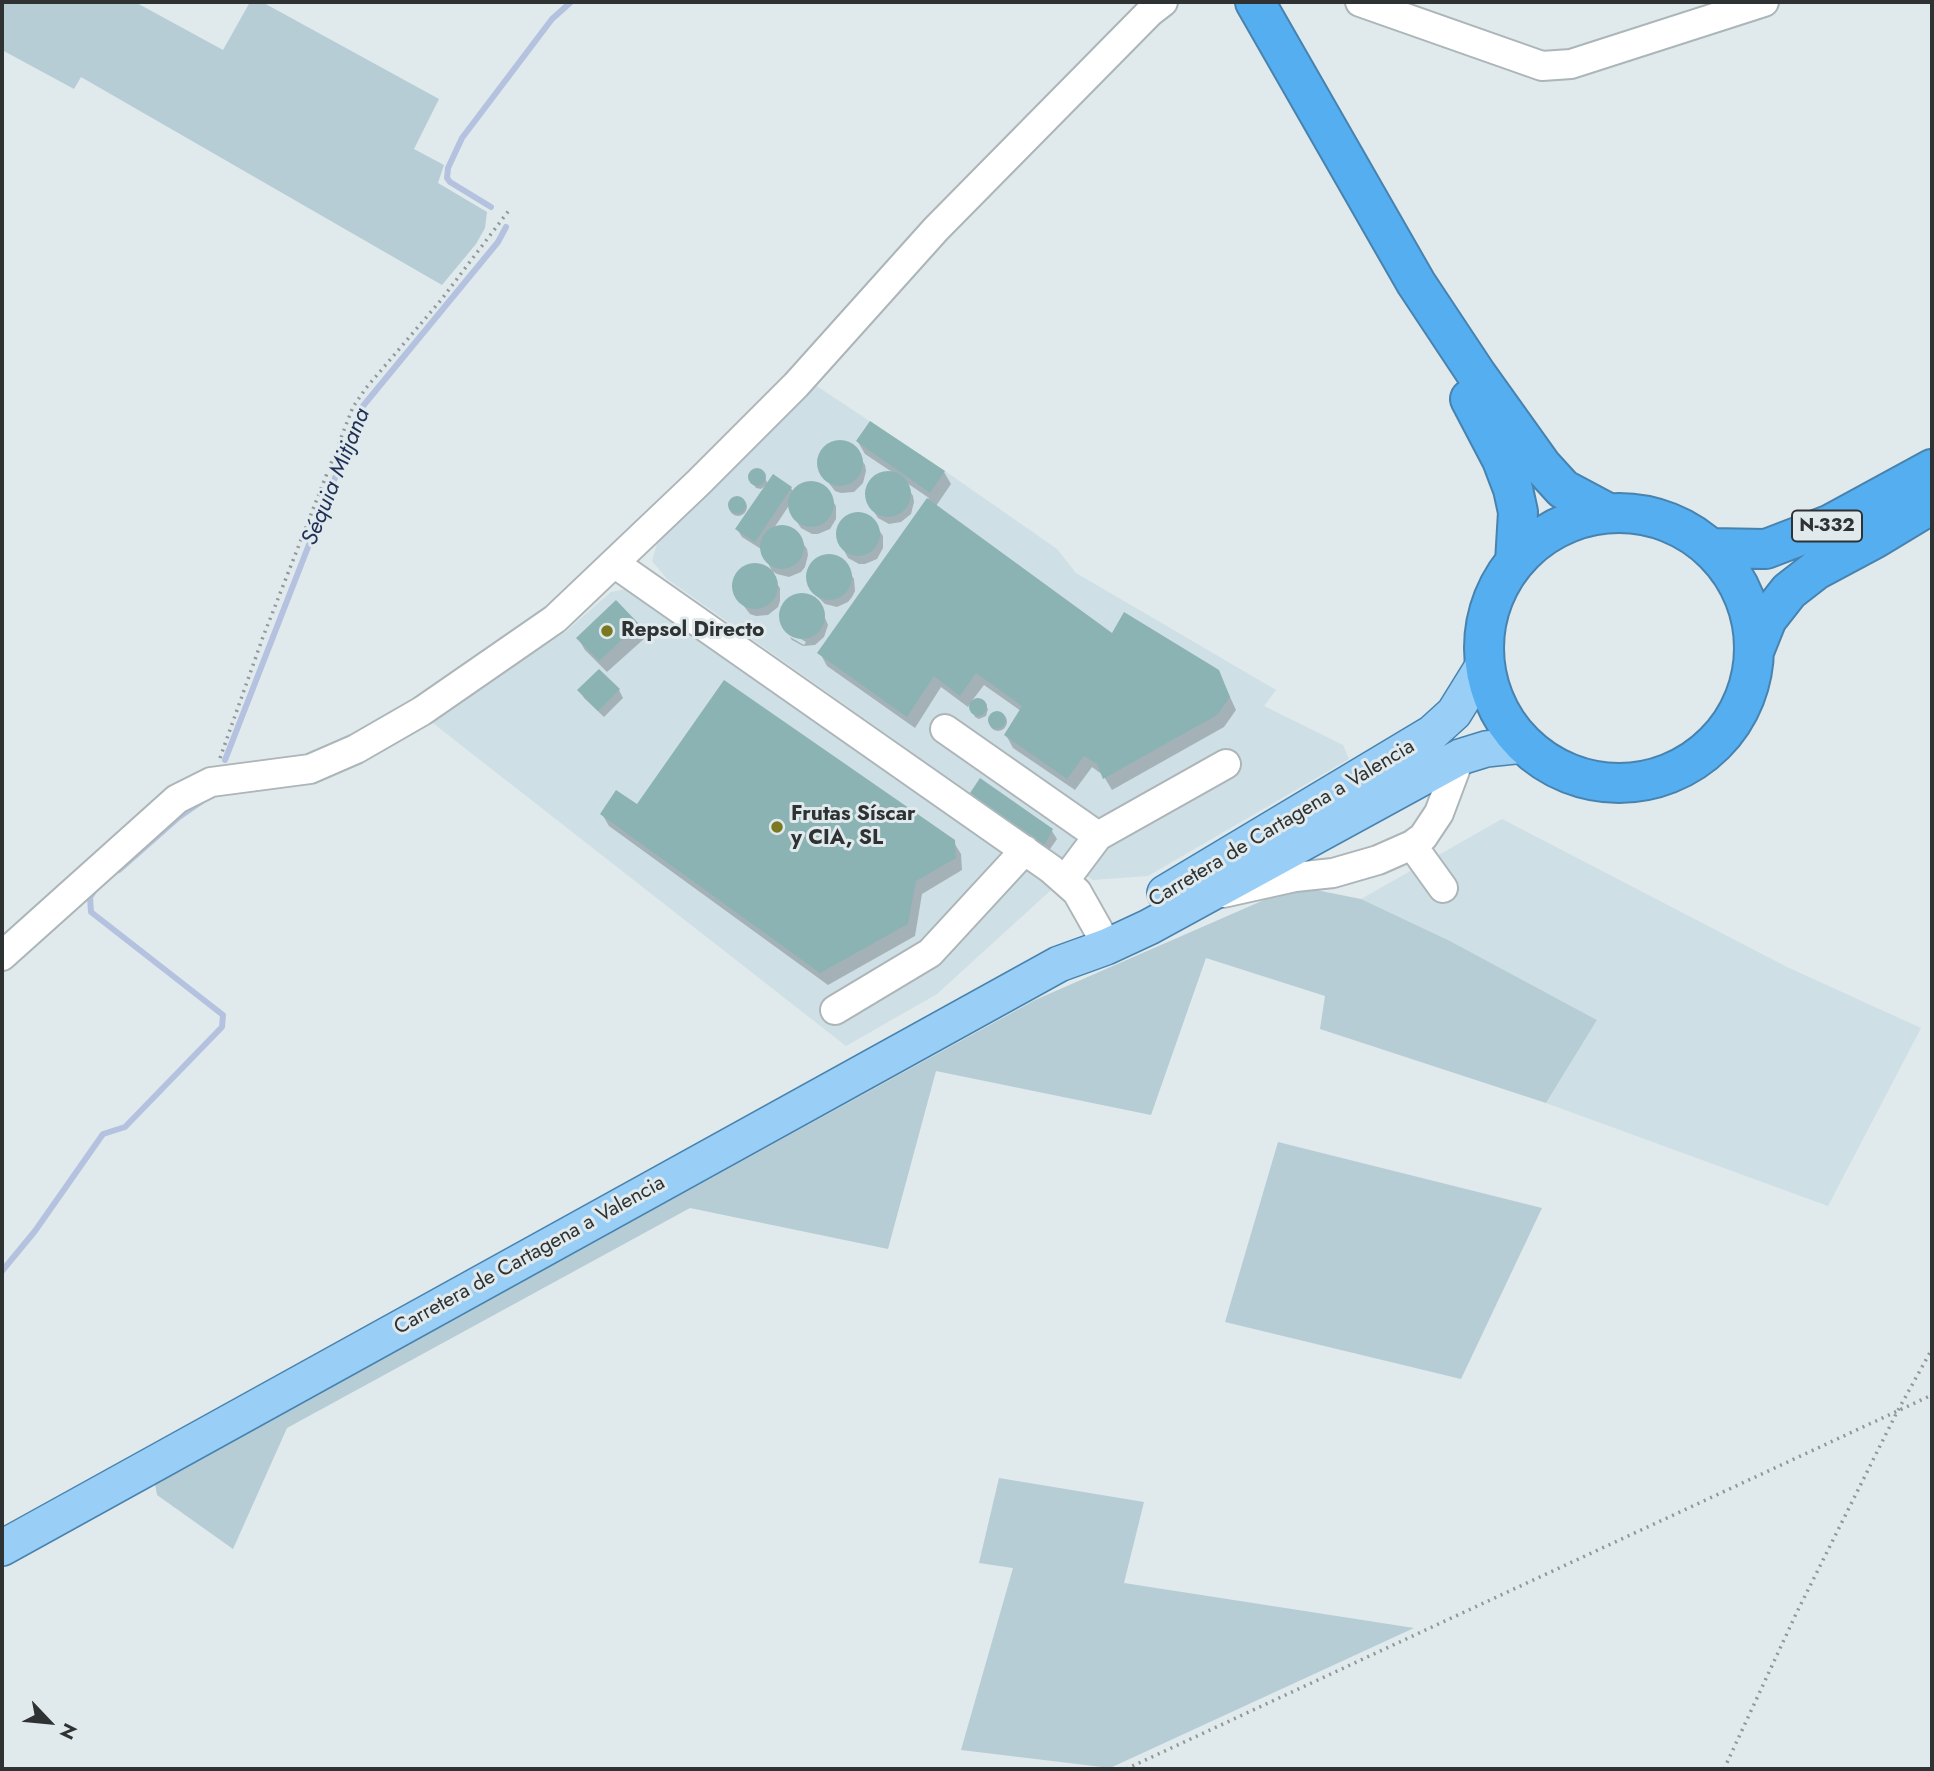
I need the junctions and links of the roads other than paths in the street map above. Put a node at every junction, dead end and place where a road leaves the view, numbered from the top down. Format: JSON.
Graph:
{"nodes":[{"id":1,"x":1163,"y":2,"type":"edge"},
{"id":2,"x":1255,"y":2,"type":"edge"},
{"id":3,"x":1360,"y":2,"type":"edge"},
{"id":4,"x":1764,"y":2,"type":"edge"},
{"id":5,"x":1416,"y":283,"type":"junction"},
{"id":6,"x":1929,"y":473,"type":"edge"},
{"id":7,"x":1608,"y":513,"type":"junction"},
{"id":8,"x":1711,"y":548,"type":"junction"},
{"id":9,"x":1515,"y":562,"type":"junction"},
{"id":10,"x":614,"y":563,"type":"junction"},
{"id":11,"x":1755,"y":649,"type":"junction"},
{"id":12,"x":1485,"y":663,"type":"junction"},
{"id":13,"x":945,"y":729,"type":"dead end"},
{"id":14,"x":1524,"y":745,"type":"junction"},
{"id":15,"x":1460,"y":757,"type":"junction"},
{"id":16,"x":1226,"y":764,"type":"dead end"},
{"id":17,"x":1098,"y":836,"type":"junction"},
{"id":18,"x":1412,"y":845,"type":"junction"},
{"id":19,"x":1025,"y":850,"type":"junction"},
{"id":20,"x":1065,"y":880,"type":"junction"},
{"id":21,"x":1443,"y":888,"type":"dead end"},
{"id":22,"x":1200,"y":898,"type":"junction"},
{"id":23,"x":1099,"y":931,"type":"junction"},
{"id":24,"x":2,"y":956,"type":"edge"},
{"id":25,"x":1059,"y":964,"type":"junction"},
{"id":26,"x":835,"y":1010,"type":"dead end"},
{"id":27,"x":2,"y":1548,"type":"edge"}],
"edges":[{"from":1,"to":10,"type":"street"},
{"from":2,"to":5,"type":"highway"},
{"from":3,"to":4,"type":"street"},
{"from":5,"to":7,"type":"highway"},
{"from":5,"to":9,"type":"highway"},
{"from":6,"to":8,"type":"highway","number":"N-332"},
{"from":6,"to":11,"type":"highway","number":"N-332"},
{"from":7,"to":8,"type":"highway"},
{"from":7,"to":9,"type":"highway"},
{"from":8,"to":11,"type":"highway"},
{"from":9,"to":12,"type":"highway"},
{"from":10,"to":19,"type":"street"},
{"from":10,"to":24,"type":"street"},
{"from":11,"to":14,"type":"highway"},
{"from":12,"to":14,"type":"highway"},
{"from":12,"to":23,"type":"main road","name":"Carretera de Cartagena a Valencia"},
{"from":13,"to":17,"type":"street"},
{"from":14,"to":15,"type":"main road","name":"Carretera de Cartagena a Valencia"},
{"from":15,"to":18,"type":"street"},
{"from":15,"to":22,"type":"main road","name":"Carretera de Cartagena a Valencia"},
{"from":16,"to":17,"type":"street"},
{"from":17,"to":20,"type":"street"},
{"from":18,"to":21,"type":"street"},
{"from":18,"to":22,"type":"street"},
{"from":19,"to":20,"type":"street"},
{"from":19,"to":26,"type":"street"},
{"from":20,"to":23,"type":"street"},
{"from":22,"to":25,"type":"main road","name":"Carretera de Cartagena a Valencia"},
{"from":23,"to":25,"type":"main road","name":"Carretera de Cartagena a Valencia"},
{"from":25,"to":27,"type":"main road","name":"Carretera de Cartagena a Valencia"}]}
